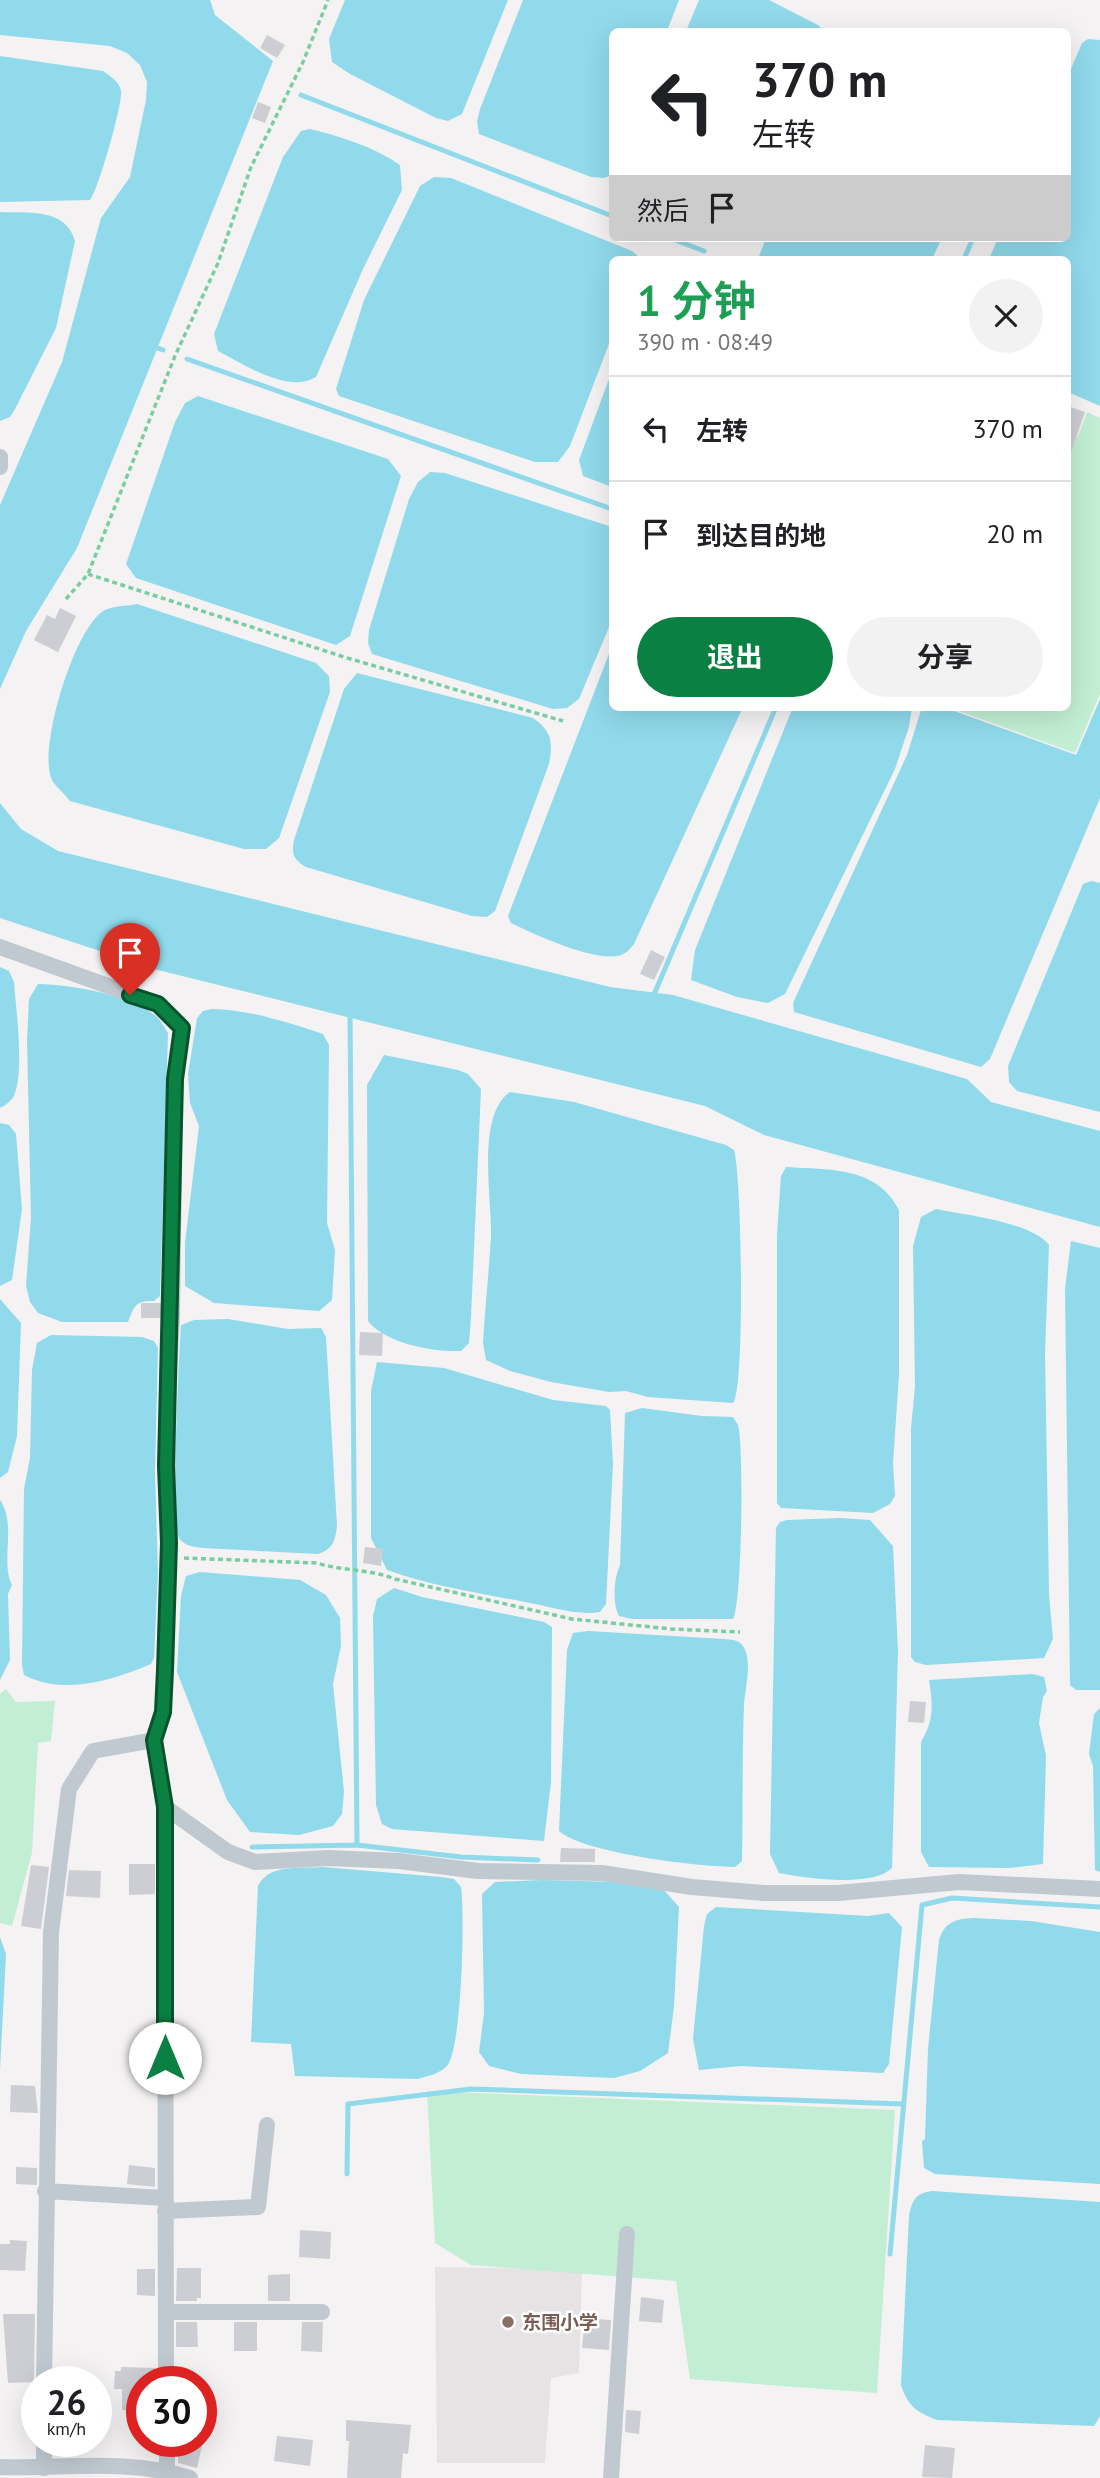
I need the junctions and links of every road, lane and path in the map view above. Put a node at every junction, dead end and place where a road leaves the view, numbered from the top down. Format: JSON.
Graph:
{"nodes":[{"id":1,"x":328,"y":0,"type":"edge"},
{"id":2,"x":0,"y":457,"type":"edge"},
{"id":3,"x":0,"y":467,"type":"edge"},
{"id":4,"x":88,"y":574,"type":"junction"},
{"id":5,"x":66,"y":599,"type":"dead end"},
{"id":6,"x":563,"y":721,"type":"dead end"},
{"id":7,"x":0,"y":947,"type":"edge"},
{"id":8,"x":168,"y":1557,"type":"junction"},
{"id":9,"x":740,"y":1632,"type":"dead end"},
{"id":10,"x":154,"y":1740,"type":"junction"},
{"id":11,"x":165,"y":1807,"type":"junction"},
{"id":12,"x":1100,"y":1889,"type":"edge"},
{"id":13,"x":267,"y":2125,"type":"dead end"},
{"id":14,"x":45,"y":2191,"type":"junction"},
{"id":15,"x":165,"y":2204,"type":"junction"},
{"id":16,"x":627,"y":2234,"type":"dead end"},
{"id":17,"x":166,"y":2312,"type":"junction"},
{"id":18,"x":322,"y":2312,"type":"dead end"},
{"id":19,"x":44,"y":2366,"type":"edge"},
{"id":20,"x":166,"y":2366,"type":"edge"},
{"id":21,"x":44,"y":2457,"type":"edge"},
{"id":22,"x":167,"y":2457,"type":"edge"},
{"id":23,"x":0,"y":2467,"type":"edge"},
{"id":24,"x":44,"y":2468,"type":"junction"},
{"id":25,"x":167,"y":2470,"type":"junction"},
{"id":26,"x":190,"y":2478,"type":"edge"},
{"id":27,"x":611,"y":2478,"type":"edge"}],
"edges":[{"from":1,"to":4,"type":"path"},
{"from":2,"to":3,"type":"street"},
{"from":4,"to":5,"type":"path"},
{"from":4,"to":6,"type":"path"},
{"from":7,"to":8,"type":"street"},
{"from":8,"to":9,"type":"path"},
{"from":8,"to":10,"type":"street"},
{"from":10,"to":11,"type":"street"},
{"from":10,"to":14,"type":"street"},
{"from":11,"to":12,"type":"street"},
{"from":11,"to":15,"type":"street"},
{"from":13,"to":15,"type":"street"},
{"from":14,"to":15,"type":"street"},
{"from":14,"to":19,"type":"street"},
{"from":15,"to":17,"type":"street"},
{"from":16,"to":27,"type":"street"},
{"from":17,"to":18,"type":"street"},
{"from":17,"to":20,"type":"street"},
{"from":21,"to":24,"type":"street"},
{"from":22,"to":25,"type":"street"},
{"from":23,"to":24,"type":"street"},
{"from":24,"to":25,"type":"street"},
{"from":25,"to":26,"type":"street"}]}
